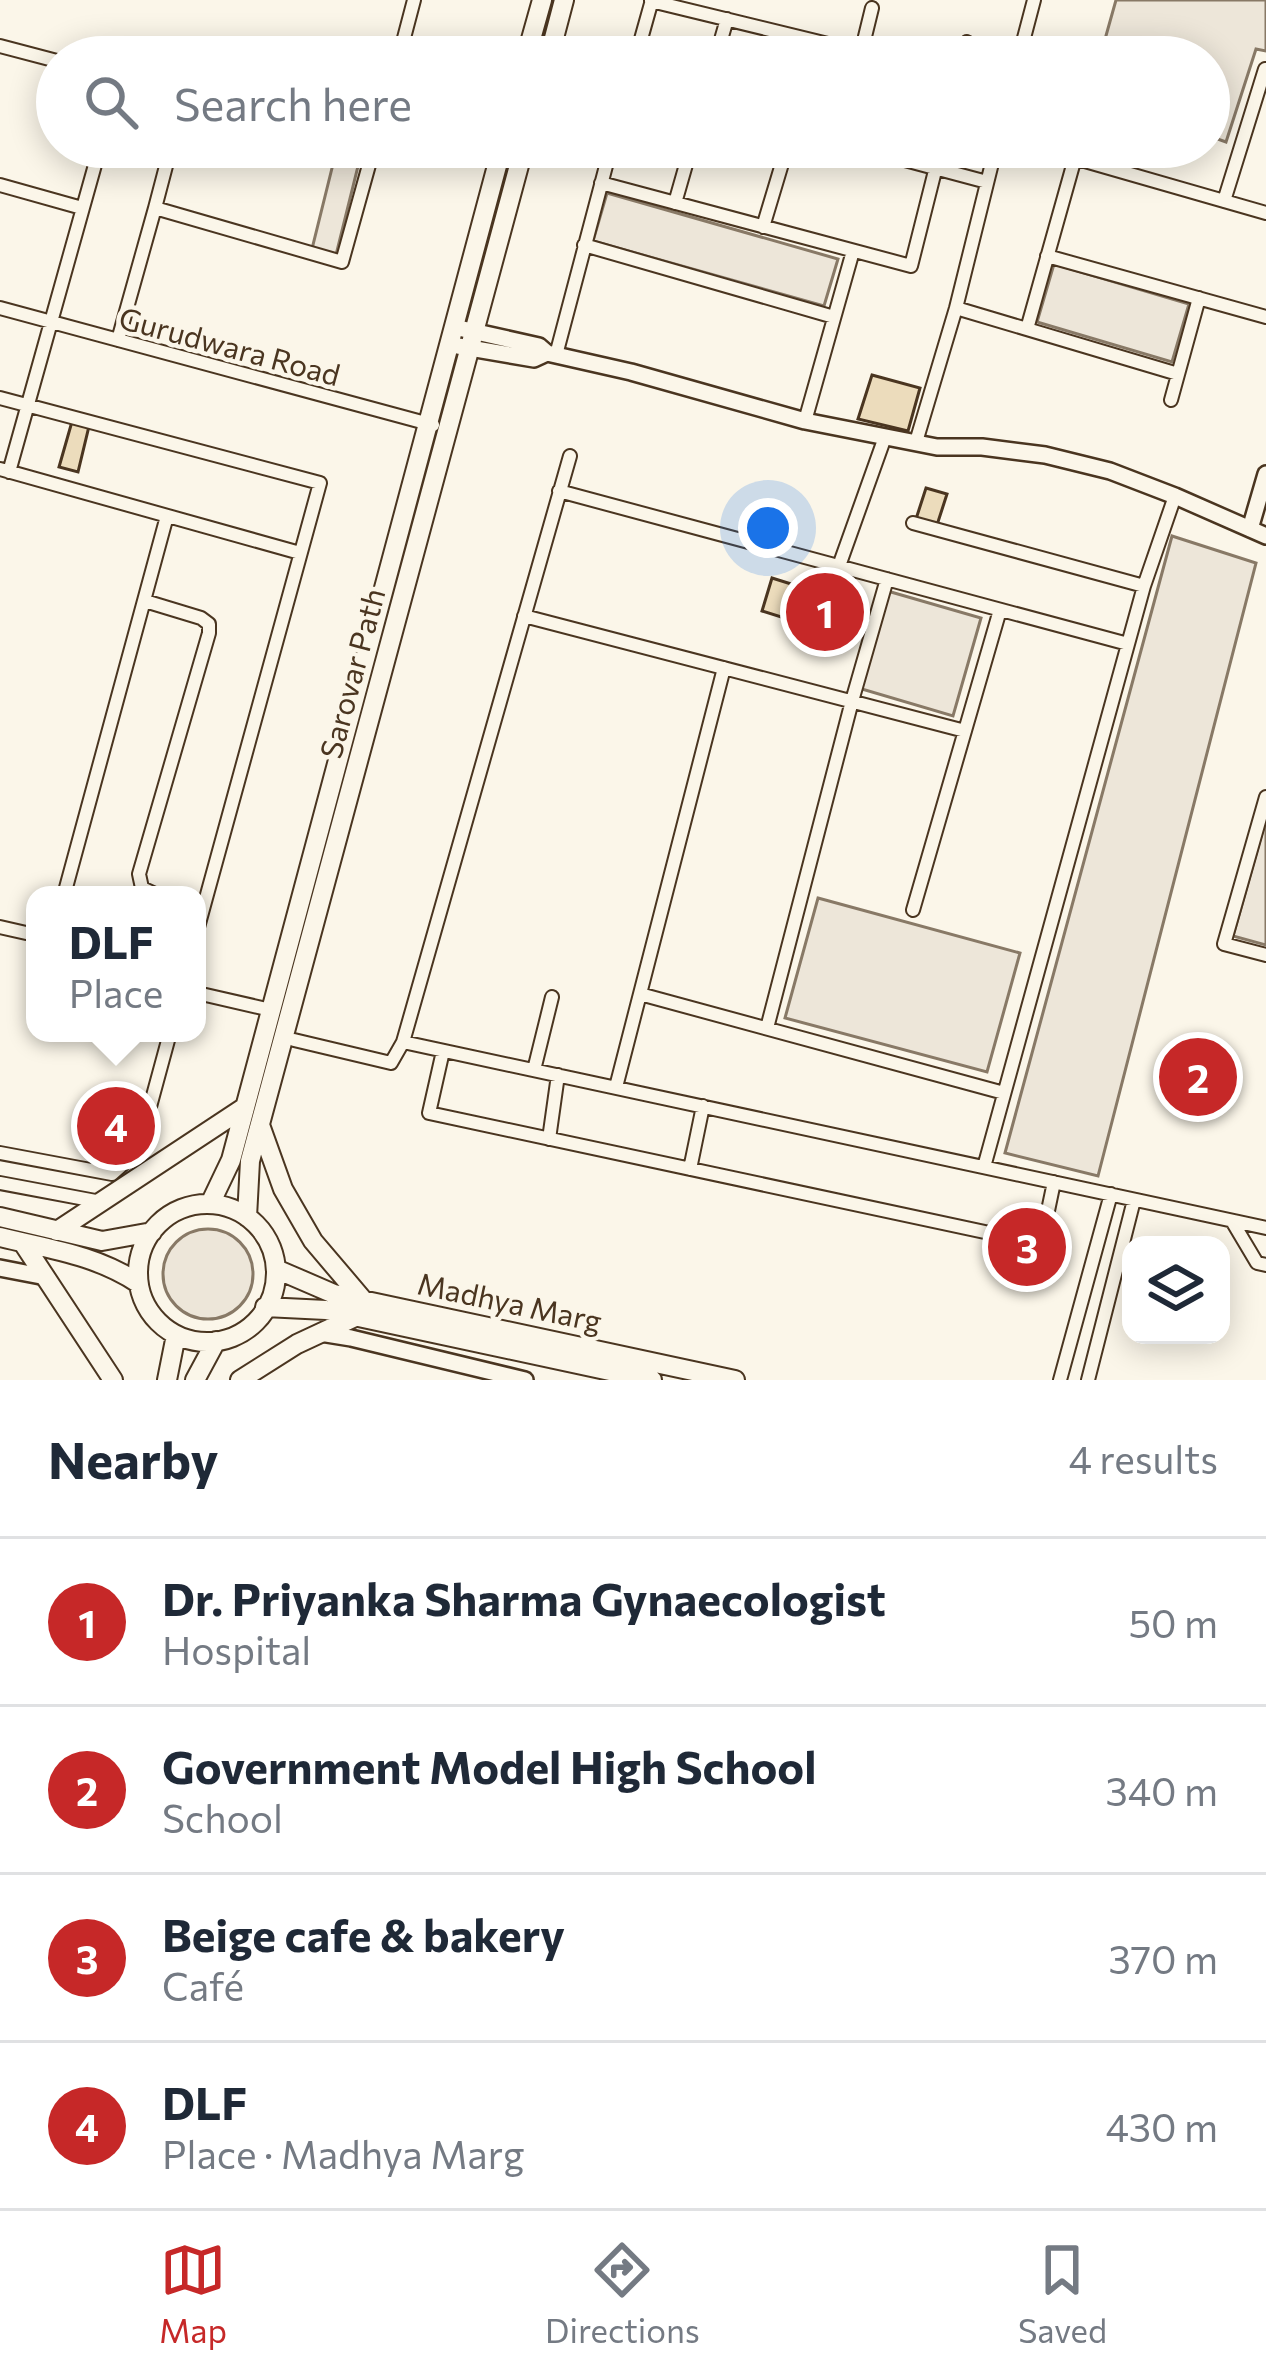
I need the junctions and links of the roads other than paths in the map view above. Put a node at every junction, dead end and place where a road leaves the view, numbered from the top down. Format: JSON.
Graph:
{"nodes":[{"id":1,"x":414,"y":0,"type":"edge"},
{"id":2,"x":542,"y":0,"type":"edge"},
{"id":3,"x":564,"y":0,"type":"edge"},
{"id":4,"x":651,"y":0,"type":"edge"},
{"id":5,"x":1034,"y":0,"type":"edge"},
{"id":6,"x":872,"y":8,"type":"dead end"},
{"id":7,"x":727,"y":19,"type":"junction"},
{"id":8,"x":405,"y":36,"type":"edge"},
{"id":9,"x":532,"y":36,"type":"edge"},
{"id":10,"x":555,"y":36,"type":"edge"},
{"id":11,"x":642,"y":36,"type":"edge"},
{"id":12,"x":722,"y":36,"type":"edge"},
{"id":13,"x":797,"y":36,"type":"edge"},
{"id":14,"x":865,"y":36,"type":"edge"},
{"id":15,"x":1025,"y":36,"type":"edge"},
{"id":16,"x":2,"y":46,"type":"edge"},
{"id":17,"x":36,"y":56,"type":"edge"},
{"id":18,"x":0,"y":63,"type":"edge"},
{"id":19,"x":1265,"y":69,"type":"edge"},
{"id":20,"x":94,"y":168,"type":"edge"},
{"id":21,"x":165,"y":168,"type":"edge"},
{"id":22,"x":367,"y":168,"type":"edge"},
{"id":23,"x":496,"y":168,"type":"edge"},
{"id":24,"x":518,"y":168,"type":"edge"},
{"id":25,"x":605,"y":168,"type":"edge"},
{"id":26,"x":685,"y":168,"type":"edge"},
{"id":27,"x":781,"y":168,"type":"edge"},
{"id":28,"x":935,"y":168,"type":"joint"},
{"id":29,"x":991,"y":168,"type":"edge"},
{"id":30,"x":1072,"y":168,"type":"edge"},
{"id":31,"x":1110,"y":168,"type":"edge"},
{"id":32,"x":987,"y":182,"type":"junction"},
{"id":33,"x":601,"y":183,"type":"junction"},
{"id":34,"x":0,"y":185,"type":"edge"},
{"id":35,"x":1224,"y":201,"type":"junction"},
{"id":36,"x":675,"y":203,"type":"junction"},
{"id":37,"x":82,"y":208,"type":"junction"},
{"id":38,"x":154,"y":208,"type":"junction"},
{"id":39,"x":1266,"y":213,"type":"edge"},
{"id":40,"x":764,"y":227,"type":"junction"},
{"id":41,"x":584,"y":245,"type":"junction"},
{"id":42,"x":853,"y":251,"type":"junction"},
{"id":43,"x":1047,"y":256,"type":"junction"},
{"id":44,"x":1199,"y":298,"type":"junction"},
{"id":45,"x":0,"y":308,"type":"edge"},
{"id":46,"x":956,"y":308,"type":"junction"},
{"id":47,"x":834,"y":317,"type":"junction"},
{"id":48,"x":1266,"y":317,"type":"edge"},
{"id":49,"x":50,"y":321,"type":"junction"},
{"id":50,"x":1027,"y":329,"type":"junction"},
{"id":51,"x":452,"y":336,"type":"junction"},
{"id":52,"x":118,"y":340,"type":"junction"},
{"id":53,"x":472,"y":341,"type":"junction"},
{"id":54,"x":551,"y":354,"type":"junction"},
{"id":55,"x":1178,"y":374,"type":"junction"},
{"id":56,"x":0,"y":398,"type":"edge"},
{"id":57,"x":1171,"y":400,"type":"dead end"},
{"id":58,"x":27,"y":405,"type":"junction"},
{"id":59,"x":805,"y":421,"type":"junction"},
{"id":60,"x":438,"y":426,"type":"junction"},
{"id":61,"x":885,"y":436,"type":"junction"},
{"id":62,"x":916,"y":442,"type":"junction"},
{"id":63,"x":570,"y":455,"type":"dead end"},
{"id":64,"x":4,"y":470,"type":"edge"},
{"id":65,"x":1266,"y":474,"type":"edge"},
{"id":66,"x":560,"y":491,"type":"junction"},
{"id":67,"x":1175,"y":496,"type":"junction"},
{"id":68,"x":167,"y":516,"type":"junction"},
{"id":69,"x":913,"y":523,"type":"dead end"},
{"id":70,"x":1258,"y":532,"type":"edge"},
{"id":71,"x":300,"y":553,"type":"junction"},
{"id":72,"x":839,"y":566,"type":"junction"},
{"id":73,"x":887,"y":579,"type":"junction"},
{"id":74,"x":1144,"y":586,"type":"junction"},
{"id":75,"x":145,"y":601,"type":"junction"},
{"id":76,"x":1000,"y":610,"type":"junction"},
{"id":77,"x":524,"y":616,"type":"junction"},
{"id":78,"x":1128,"y":644,"type":"junction"},
{"id":79,"x":724,"y":668,"type":"junction"},
{"id":80,"x":852,"y":701,"type":"junction"},
{"id":81,"x":965,"y":731,"type":"junction"},
{"id":82,"x":1266,"y":797,"type":"edge"},
{"id":83,"x":66,"y":886,"type":"edge"},
{"id":84,"x":142,"y":886,"type":"edge"},
{"id":85,"x":206,"y":888,"type":"edge"},
{"id":86,"x":914,"y":910,"type":"dead end"},
{"id":87,"x":1266,"y":955,"type":"edge"},
{"id":88,"x":640,"y":994,"type":"junction"},
{"id":89,"x":206,"y":995,"type":"edge"},
{"id":90,"x":552,"y":997,"type":"dead end"},
{"id":91,"x":271,"y":1010,"type":"junction"},
{"id":92,"x":766,"y":1028,"type":"junction"},
{"id":93,"x":294,"y":1040,"type":"dead end"},
{"id":94,"x":168,"y":1042,"type":"edge"},
{"id":95,"x":404,"y":1042,"type":"junction"},
{"id":96,"x":443,"y":1051,"type":"junction"},
{"id":97,"x":534,"y":1070,"type":"junction"},
{"id":98,"x":558,"y":1075,"type":"junction"},
{"id":99,"x":616,"y":1087,"type":"junction"},
{"id":100,"x":1004,"y":1093,"type":"junction"},
{"id":101,"x":704,"y":1106,"type":"junction"},
{"id":102,"x":245,"y":1107,"type":"junction"},
{"id":103,"x":260,"y":1125,"type":"junction"},
{"id":104,"x":549,"y":1139,"type":"junction"},
{"id":105,"x":0,"y":1153,"type":"edge"},
{"id":106,"x":984,"y":1167,"type":"junction"},
{"id":107,"x":690,"y":1169,"type":"junction"},
{"id":108,"x":1054,"y":1182,"type":"junction"},
{"id":109,"x":0,"y":1183,"type":"edge"},
{"id":110,"x":1111,"y":1194,"type":"junction"},
{"id":111,"x":1134,"y":1199,"type":"junction"},
{"id":112,"x":0,"y":1200,"type":"edge"},
{"id":113,"x":101,"y":1202,"type":"junction"},
{"id":114,"x":210,"y":1204,"type":"junction"},
{"id":115,"x":0,"y":1217,"type":"edge"},
{"id":116,"x":247,"y":1217,"type":"junction"},
{"id":117,"x":1232,"y":1221,"type":"junction"},
{"id":118,"x":1266,"y":1228,"type":"edge"},
{"id":119,"x":57,"y":1231,"type":"junction"},
{"id":120,"x":152,"y":1232,"type":"junction"},
{"id":121,"x":25,"y":1233,"type":"junction"},
{"id":122,"x":0,"y":1237,"type":"edge"},
{"id":123,"x":1266,"y":1264,"type":"edge"},
{"id":124,"x":0,"y":1268,"type":"edge"},
{"id":125,"x":276,"y":1269,"type":"junction"},
{"id":126,"x":46,"y":1277,"type":"junction"},
{"id":127,"x":139,"y":1283,"type":"junction"},
{"id":128,"x":266,"y":1307,"type":"junction"},
{"id":129,"x":361,"y":1308,"type":"junction"},
{"id":130,"x":320,"y":1333,"type":"junction"},
{"id":131,"x":176,"y":1334,"type":"junction"},
{"id":132,"x":216,"y":1341,"type":"junction"},
{"id":133,"x":113,"y":1380,"type":"edge"},
{"id":134,"x":167,"y":1380,"type":"edge"},
{"id":135,"x":195,"y":1380,"type":"edge"},
{"id":136,"x":240,"y":1380,"type":"edge"},
{"id":137,"x":525,"y":1380,"type":"edge"},
{"id":138,"x":652,"y":1380,"type":"edge"},
{"id":139,"x":735,"y":1380,"type":"edge"},
{"id":140,"x":1060,"y":1380,"type":"edge"},
{"id":141,"x":1088,"y":1380,"type":"edge"}],
"edges":[{"from":1,"to":8,"type":"street"},
{"from":2,"to":9,"type":"main road"},
{"from":3,"to":10,"type":"main road"},
{"from":4,"to":7,"type":"street"},
{"from":4,"to":11,"type":"street"},
{"from":5,"to":15,"type":"street"},
{"from":6,"to":14,"type":"street"},
{"from":7,"to":12,"type":"street"},
{"from":7,"to":13,"type":"street"},
{"from":16,"to":17,"type":"street"},
{"from":16,"to":18,"type":"street"},
{"from":19,"to":35,"type":"street"},
{"from":20,"to":37,"type":"street"},
{"from":21,"to":38,"type":"street"},
{"from":22,"to":38,"type":"street"},
{"from":23,"to":51,"type":"main road","name":"Sarovar Path"},
{"from":24,"to":53,"type":"main road","name":"Sarovar Path"},
{"from":25,"to":33,"type":"street"},
{"from":26,"to":36,"type":"street"},
{"from":27,"to":40,"type":"street"},
{"from":28,"to":32,"type":"street"},
{"from":28,"to":42,"type":"street"},
{"from":29,"to":32,"type":"street"},
{"from":30,"to":43,"type":"street"},
{"from":31,"to":35,"type":"street"},
{"from":32,"to":46,"type":"street"},
{"from":33,"to":36,"type":"street"},
{"from":33,"to":41,"type":"street"},
{"from":34,"to":37,"type":"street"},
{"from":35,"to":39,"type":"street"},
{"from":36,"to":40,"type":"street"},
{"from":37,"to":49,"type":"street"},
{"from":38,"to":52,"type":"street"},
{"from":40,"to":42,"type":"street"},
{"from":41,"to":47,"type":"street"},
{"from":41,"to":54,"type":"street"},
{"from":42,"to":47,"type":"street"},
{"from":43,"to":44,"type":"street"},
{"from":43,"to":50,"type":"street"},
{"from":44,"to":48,"type":"street"},
{"from":44,"to":55,"type":"street"},
{"from":45,"to":49,"type":"street","name":"Gurudwara Road"},
{"from":46,"to":50,"type":"street"},
{"from":46,"to":62,"type":"street"},
{"from":47,"to":59,"type":"street"},
{"from":49,"to":52,"type":"street","name":"Gurudwara Road"},
{"from":49,"to":58,"type":"street"},
{"from":50,"to":55,"type":"street"},
{"from":51,"to":53,"type":"street"},
{"from":51,"to":60,"type":"main road","name":"Sarovar Path"},
{"from":52,"to":60,"type":"street","name":"Gurudwara Road"},
{"from":53,"to":54,"type":"street"},
{"from":53,"to":60,"type":"main road","name":"Sarovar Path"},
{"from":54,"to":59,"type":"street"},
{"from":55,"to":57,"type":"street"},
{"from":56,"to":58,"type":"street"},
{"from":58,"to":64,"type":"street"},
{"from":58,"to":71,"type":"street"},
{"from":59,"to":61,"type":"street"},
{"from":60,"to":91,"type":"main road","name":"Sarovar Path"},
{"from":60,"to":103,"type":"main road","name":"Sarovar Path"},
{"from":61,"to":62,"type":"street"},
{"from":61,"to":72,"type":"street"},
{"from":62,"to":67,"type":"street"},
{"from":63,"to":66,"type":"street"},
{"from":64,"to":68,"type":"street"},
{"from":65,"to":70,"type":"street"},
{"from":66,"to":72,"type":"street"},
{"from":66,"to":77,"type":"street"},
{"from":67,"to":70,"type":"street"},
{"from":67,"to":74,"type":"street"},
{"from":68,"to":71,"type":"street"},
{"from":68,"to":75,"type":"street"},
{"from":69,"to":74,"type":"street"},
{"from":71,"to":85,"type":"street"},
{"from":72,"to":73,"type":"street"},
{"from":73,"to":76,"type":"street"},
{"from":73,"to":80,"type":"street"},
{"from":74,"to":78,"type":"street"},
{"from":75,"to":83,"type":"street"},
{"from":75,"to":84,"type":"street"},
{"from":76,"to":78,"type":"street"},
{"from":76,"to":81,"type":"street"},
{"from":77,"to":79,"type":"street"},
{"from":77,"to":95,"type":"street"},
{"from":78,"to":100,"type":"street"},
{"from":79,"to":80,"type":"street"},
{"from":79,"to":88,"type":"street"},
{"from":80,"to":81,"type":"street"},
{"from":80,"to":92,"type":"street"},
{"from":81,"to":86,"type":"street"},
{"from":82,"to":87,"type":"street"},
{"from":88,"to":92,"type":"street"},
{"from":88,"to":99,"type":"street"},
{"from":89,"to":91,"type":"street"},
{"from":90,"to":97,"type":"street"},
{"from":91,"to":102,"type":"main road","name":"Sarovar Path"},
{"from":92,"to":100,"type":"street"},
{"from":93,"to":95,"type":"street"},
{"from":94,"to":105,"type":"street"},
{"from":95,"to":96,"type":"street"},
{"from":96,"to":97,"type":"street"},
{"from":96,"to":104,"type":"street"},
{"from":97,"to":98,"type":"street"},
{"from":98,"to":99,"type":"street"},
{"from":98,"to":104,"type":"street"},
{"from":99,"to":101,"type":"street"},
{"from":100,"to":106,"type":"street"},
{"from":101,"to":106,"type":"street"},
{"from":101,"to":107,"type":"street"},
{"from":102,"to":113,"type":"main road"},
{"from":102,"to":114,"type":"main road","name":"Sarovar Path"},
{"from":103,"to":116,"type":"main road","name":"Sarovar Path"},
{"from":103,"to":129,"type":"main road"},
{"from":104,"to":107,"type":"street"},
{"from":106,"to":108,"type":"street"},
{"from":107,"to":108,"type":"street"},
{"from":108,"to":110,"type":"street"},
{"from":109,"to":113,"type":"street"},
{"from":110,"to":111,"type":"street"},
{"from":110,"to":140,"type":"street"},
{"from":111,"to":117,"type":"street"},
{"from":111,"to":141,"type":"street"},
{"from":112,"to":121,"type":"main road"},
{"from":113,"to":119,"type":"main road"},
{"from":114,"to":116,"type":"main road"},
{"from":114,"to":120,"type":"main road"},
{"from":115,"to":121,"type":"main road"},
{"from":116,"to":125,"type":"main road"},
{"from":117,"to":118,"type":"street"},
{"from":117,"to":123,"type":"street"},
{"from":119,"to":120,"type":"main road"},
{"from":119,"to":121,"type":"main road"},
{"from":120,"to":127,"type":"main road"},
{"from":121,"to":122,"type":"main road"},
{"from":121,"to":126,"type":"main road"},
{"from":121,"to":127,"type":"main road"},
{"from":124,"to":126,"type":"street"},
{"from":125,"to":128,"type":"main road"},
{"from":125,"to":129,"type":"main road","name":"Madhya Marg"},
{"from":126,"to":133,"type":"main road"},
{"from":127,"to":131,"type":"main road"},
{"from":128,"to":129,"type":"main road","name":"Madhya Marg"},
{"from":128,"to":132,"type":"main road"},
{"from":129,"to":130,"type":"main road"},
{"from":129,"to":138,"type":"main road","name":"Madhya Marg"},
{"from":129,"to":139,"type":"main road","name":"Madhya Marg"},
{"from":130,"to":136,"type":"main road"},
{"from":130,"to":137,"type":"street"},
{"from":131,"to":132,"type":"main road"},
{"from":131,"to":134,"type":"main road"},
{"from":132,"to":135,"type":"main road"}]}
